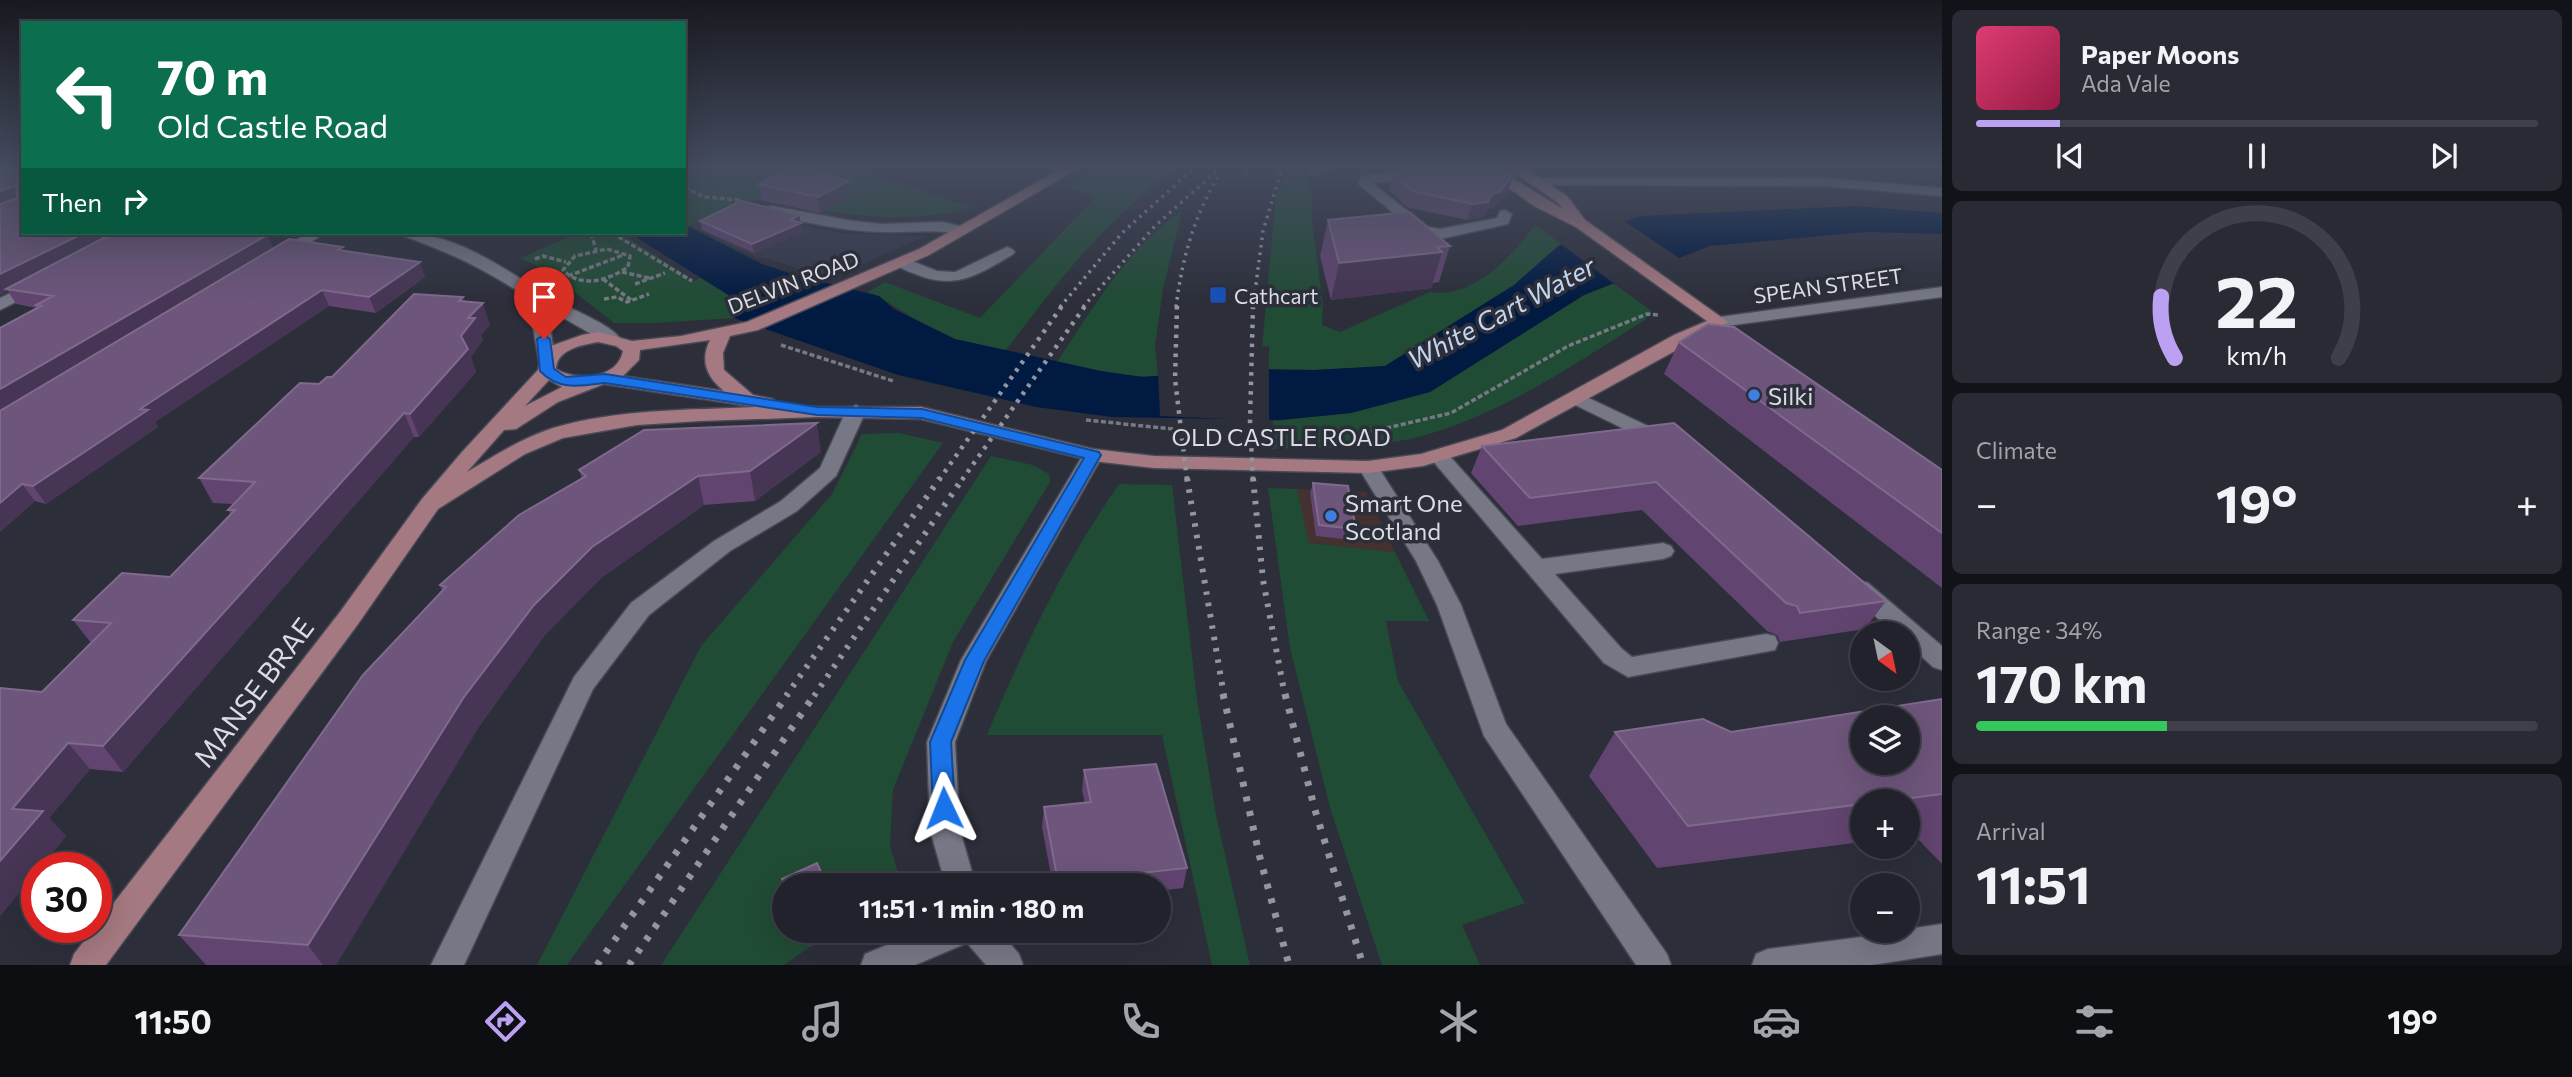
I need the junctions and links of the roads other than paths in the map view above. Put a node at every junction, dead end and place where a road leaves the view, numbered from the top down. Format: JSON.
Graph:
{"nodes":[{"id":1,"x":791,"y":213,"type":"edge"},
{"id":2,"x":993,"y":213,"type":"edge"},
{"id":3,"x":1402,"y":213,"type":"edge"},
{"id":4,"x":1559,"y":213,"type":"edge"},
{"id":5,"x":1573,"y":213,"type":"edge"},
{"id":6,"x":1505,"y":214,"type":"dead end"},
{"id":7,"x":1581,"y":224,"type":"junction"},
{"id":8,"x":963,"y":230,"type":"junction"},
{"id":9,"x":315,"y":235,"type":"edge"},
{"id":10,"x":415,"y":235,"type":"edge"},
{"id":11,"x":1007,"y":252,"type":"dead end"},
{"id":12,"x":271,"y":261,"type":"edge"},
{"id":13,"x":902,"y":262,"type":"junction"},
{"id":14,"x":58,"y":275,"type":"edge"},
{"id":15,"x":1942,"y":292,"type":"edge"},
{"id":16,"x":536,"y":296,"type":"junction"},
{"id":17,"x":0,"y":305,"type":"edge"},
{"id":18,"x":1719,"y":322,"type":"junction"},
{"id":19,"x":724,"y":332,"type":"junction"},
{"id":20,"x":611,"y":338,"type":"junction"},
{"id":21,"x":1742,"y":338,"type":"edge"},
{"id":22,"x":630,"y":346,"type":"junction"},
{"id":23,"x":547,"y":367,"type":"junction"},
{"id":24,"x":597,"y":380,"type":"junction"},
{"id":25,"x":1576,"y":398,"type":"junction"},
{"id":26,"x":755,"y":402,"type":"junction"},
{"id":27,"x":817,"y":411,"type":"junction"},
{"id":28,"x":856,"y":411,"type":"junction"},
{"id":29,"x":1685,"y":451,"type":"edge"},
{"id":30,"x":1093,"y":455,"type":"junction"},
{"id":31,"x":469,"y":456,"type":"junction"},
{"id":32,"x":1439,"y":456,"type":"junction"},
{"id":33,"x":1368,"y":467,"type":"junction"},
{"id":34,"x":430,"y":504,"type":"junction"},
{"id":35,"x":1663,"y":551,"type":"dead end"},
{"id":36,"x":1537,"y":568,"type":"junction"},
{"id":37,"x":1847,"y":578,"type":"edge"},
{"id":38,"x":1766,"y":643,"type":"dead end"},
{"id":39,"x":1942,"y":660,"type":"edge"},
{"id":40,"x":957,"y":873,"type":"edge"},
{"id":41,"x":1942,"y":939,"type":"edge"},
{"id":42,"x":929,"y":943,"type":"edge"},
{"id":43,"x":988,"y":943,"type":"edge"},
{"id":44,"x":86,"y":965,"type":"edge"},
{"id":45,"x":447,"y":965,"type":"edge"},
{"id":46,"x":877,"y":965,"type":"edge"},
{"id":47,"x":1007,"y":965,"type":"edge"},
{"id":48,"x":1655,"y":965,"type":"edge"},
{"id":49,"x":1768,"y":965,"type":"edge"}],
"edges":[{"from":1,"to":8,"type":"street"},
{"from":2,"to":8,"type":"main road","name":"DELVIN ROAD"},
{"from":3,"to":6,"type":"street"},
{"from":4,"to":7,"type":"main road"},
{"from":5,"to":7,"type":"main road"},
{"from":7,"to":18,"type":"main road"},
{"from":8,"to":13,"type":"main road","name":"DELVIN ROAD"},
{"from":9,"to":12,"type":"street"},
{"from":10,"to":16,"type":"street"},
{"from":11,"to":13,"type":"street"},
{"from":13,"to":19,"type":"main road","name":"DELVIN ROAD"},
{"from":14,"to":17,"type":"street"},
{"from":15,"to":18,"type":"street","name":"SPEAN STREET"},
{"from":16,"to":20,"type":"street"},
{"from":16,"to":23,"type":"street"},
{"from":18,"to":21,"type":"street"},
{"from":18,"to":25,"type":"main road","name":"OLD CASTLE ROAD"},
{"from":19,"to":22,"type":"main road","name":"DELVIN ROAD"},
{"from":19,"to":26,"type":"main road","name":"OLD CASTLE ROAD"},
{"from":20,"to":22,"type":"main road"},
{"from":20,"to":23,"type":"main road"},
{"from":22,"to":24,"type":"main road"},
{"from":23,"to":24,"type":"main road","name":"OLD CASTLE ROAD"},
{"from":23,"to":31,"type":"main road","name":"MANSE BRAE"},
{"from":24,"to":26,"type":"main road","name":"OLD CASTLE ROAD"},
{"from":24,"to":31,"type":"main road","name":"MANSE BRAE"},
{"from":25,"to":29,"type":"street"},
{"from":25,"to":32,"type":"main road","name":"OLD CASTLE ROAD"},
{"from":26,"to":27,"type":"main road","name":"OLD CASTLE ROAD"},
{"from":27,"to":28,"type":"main road","name":"OLD CASTLE ROAD"},
{"from":27,"to":34,"type":"main road","name":"OLD CASTLE ROAD"},
{"from":28,"to":30,"type":"main road","name":"OLD CASTLE ROAD"},
{"from":28,"to":45,"type":"street"},
{"from":30,"to":33,"type":"main road","name":"OLD CASTLE ROAD"},
{"from":30,"to":40,"type":"street"},
{"from":31,"to":34,"type":"main road","name":"MANSE BRAE"},
{"from":32,"to":33,"type":"main road","name":"OLD CASTLE ROAD"},
{"from":32,"to":36,"type":"street"},
{"from":33,"to":48,"type":"street"},
{"from":34,"to":44,"type":"main road","name":"MANSE BRAE"},
{"from":35,"to":36,"type":"street"},
{"from":36,"to":38,"type":"street"},
{"from":37,"to":39,"type":"street"},
{"from":41,"to":49,"type":"street"},
{"from":42,"to":46,"type":"street"},
{"from":43,"to":47,"type":"street"}]}
